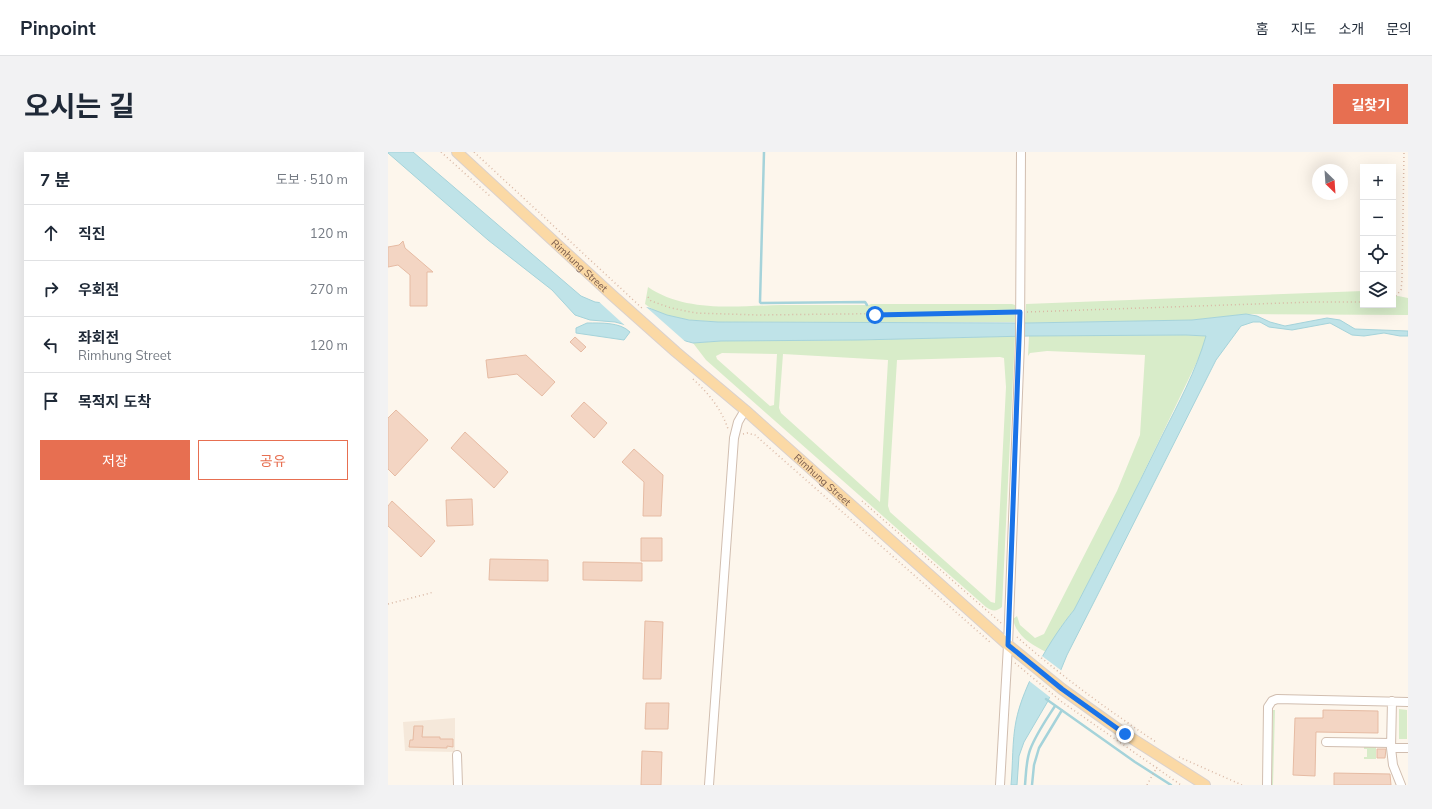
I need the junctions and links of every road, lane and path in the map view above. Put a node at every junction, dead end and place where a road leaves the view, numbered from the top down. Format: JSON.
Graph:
{"nodes":[{"id":1,"x":457,"y":152,"type":"edge"},
{"id":2,"x":474,"y":152,"type":"edge"},
{"id":3,"x":1021,"y":152,"type":"edge"},
{"id":4,"x":1404,"y":152,"type":"edge"},
{"id":5,"x":624,"y":292,"type":"dead end"},
{"id":6,"x":1396,"y":295,"type":"edge"},
{"id":7,"x":648,"y":297,"type":"dead end"},
{"id":8,"x":1360,"y":302,"type":"edge"},
{"id":9,"x":1020,"y":312,"type":"junction"},
{"id":10,"x":693,"y":379,"type":"dead end"},
{"id":11,"x":745,"y":410,"type":"junction"},
{"id":12,"x":730,"y":433,"type":"dead end"},
{"id":13,"x":733,"y":445,"type":"junction"},
{"id":14,"x":434,"y":592,"type":"dead end"},
{"id":15,"x":388,"y":604,"type":"edge"},
{"id":16,"x":1008,"y":645,"type":"junction"},
{"id":17,"x":995,"y":646,"type":"dead end"},
{"id":18,"x":1007,"y":657,"type":"junction"},
{"id":19,"x":1039,"y":657,"type":"dead end"},
{"id":20,"x":1029,"y":669,"type":"junction"},
{"id":21,"x":1059,"y":693,"type":"junction"},
{"id":22,"x":1392,"y":701,"type":"junction"},
{"id":23,"x":1408,"y":702,"type":"edge"},
{"id":24,"x":1326,"y":742,"type":"dead end"},
{"id":25,"x":1158,"y":743,"type":"dead end"},
{"id":26,"x":1391,"y":745,"type":"junction"},
{"id":27,"x":1408,"y":748,"type":"edge"},
{"id":28,"x":457,"y":755,"type":"dead end"},
{"id":29,"x":1176,"y":756,"type":"dead end"},
{"id":30,"x":1154,"y":772,"type":"dead end"},
{"id":31,"x":458,"y":785,"type":"edge"},
{"id":32,"x":709,"y":785,"type":"edge"},
{"id":33,"x":1000,"y":785,"type":"edge"},
{"id":34,"x":1148,"y":785,"type":"edge"},
{"id":35,"x":1181,"y":785,"type":"edge"},
{"id":36,"x":1206,"y":785,"type":"edge"},
{"id":37,"x":1242,"y":785,"type":"edge"},
{"id":38,"x":1267,"y":785,"type":"edge"},
{"id":39,"x":1401,"y":785,"type":"edge"}],
"edges":[{"from":1,"to":11,"type":"main road","name":"Rimhung Street"},
{"from":2,"to":5,"type":"path"},
{"from":3,"to":9,"type":"street"},
{"from":4,"to":6,"type":"path"},
{"from":7,"to":9,"type":"path"},
{"from":8,"to":9,"type":"path"},
{"from":9,"to":16,"type":"street"},
{"from":10,"to":12,"type":"path"},
{"from":11,"to":13,"type":"street"},
{"from":11,"to":16,"type":"main road","name":"Rimhung Street"},
{"from":13,"to":17,"type":"path"},
{"from":13,"to":32,"type":"street"},
{"from":14,"to":15,"type":"path"},
{"from":16,"to":18,"type":"street"},
{"from":16,"to":20,"type":"main road","name":"Rimhung Street"},
{"from":18,"to":20,"type":"path"},
{"from":18,"to":33,"type":"street"},
{"from":19,"to":25,"type":"path"},
{"from":20,"to":21,"type":"main road","name":"Rimhung Street"},
{"from":20,"to":21,"type":"path"},
{"from":21,"to":35,"type":"path"},
{"from":21,"to":36,"type":"main road","name":"Rimhung Street"},
{"from":22,"to":23,"type":"street"},
{"from":22,"to":26,"type":"street"},
{"from":22,"to":38,"type":"street"},
{"from":24,"to":26,"type":"street"},
{"from":26,"to":27,"type":"street"},
{"from":26,"to":39,"type":"street"},
{"from":28,"to":31,"type":"street"},
{"from":29,"to":37,"type":"path"},
{"from":30,"to":34,"type":"path"}]}
